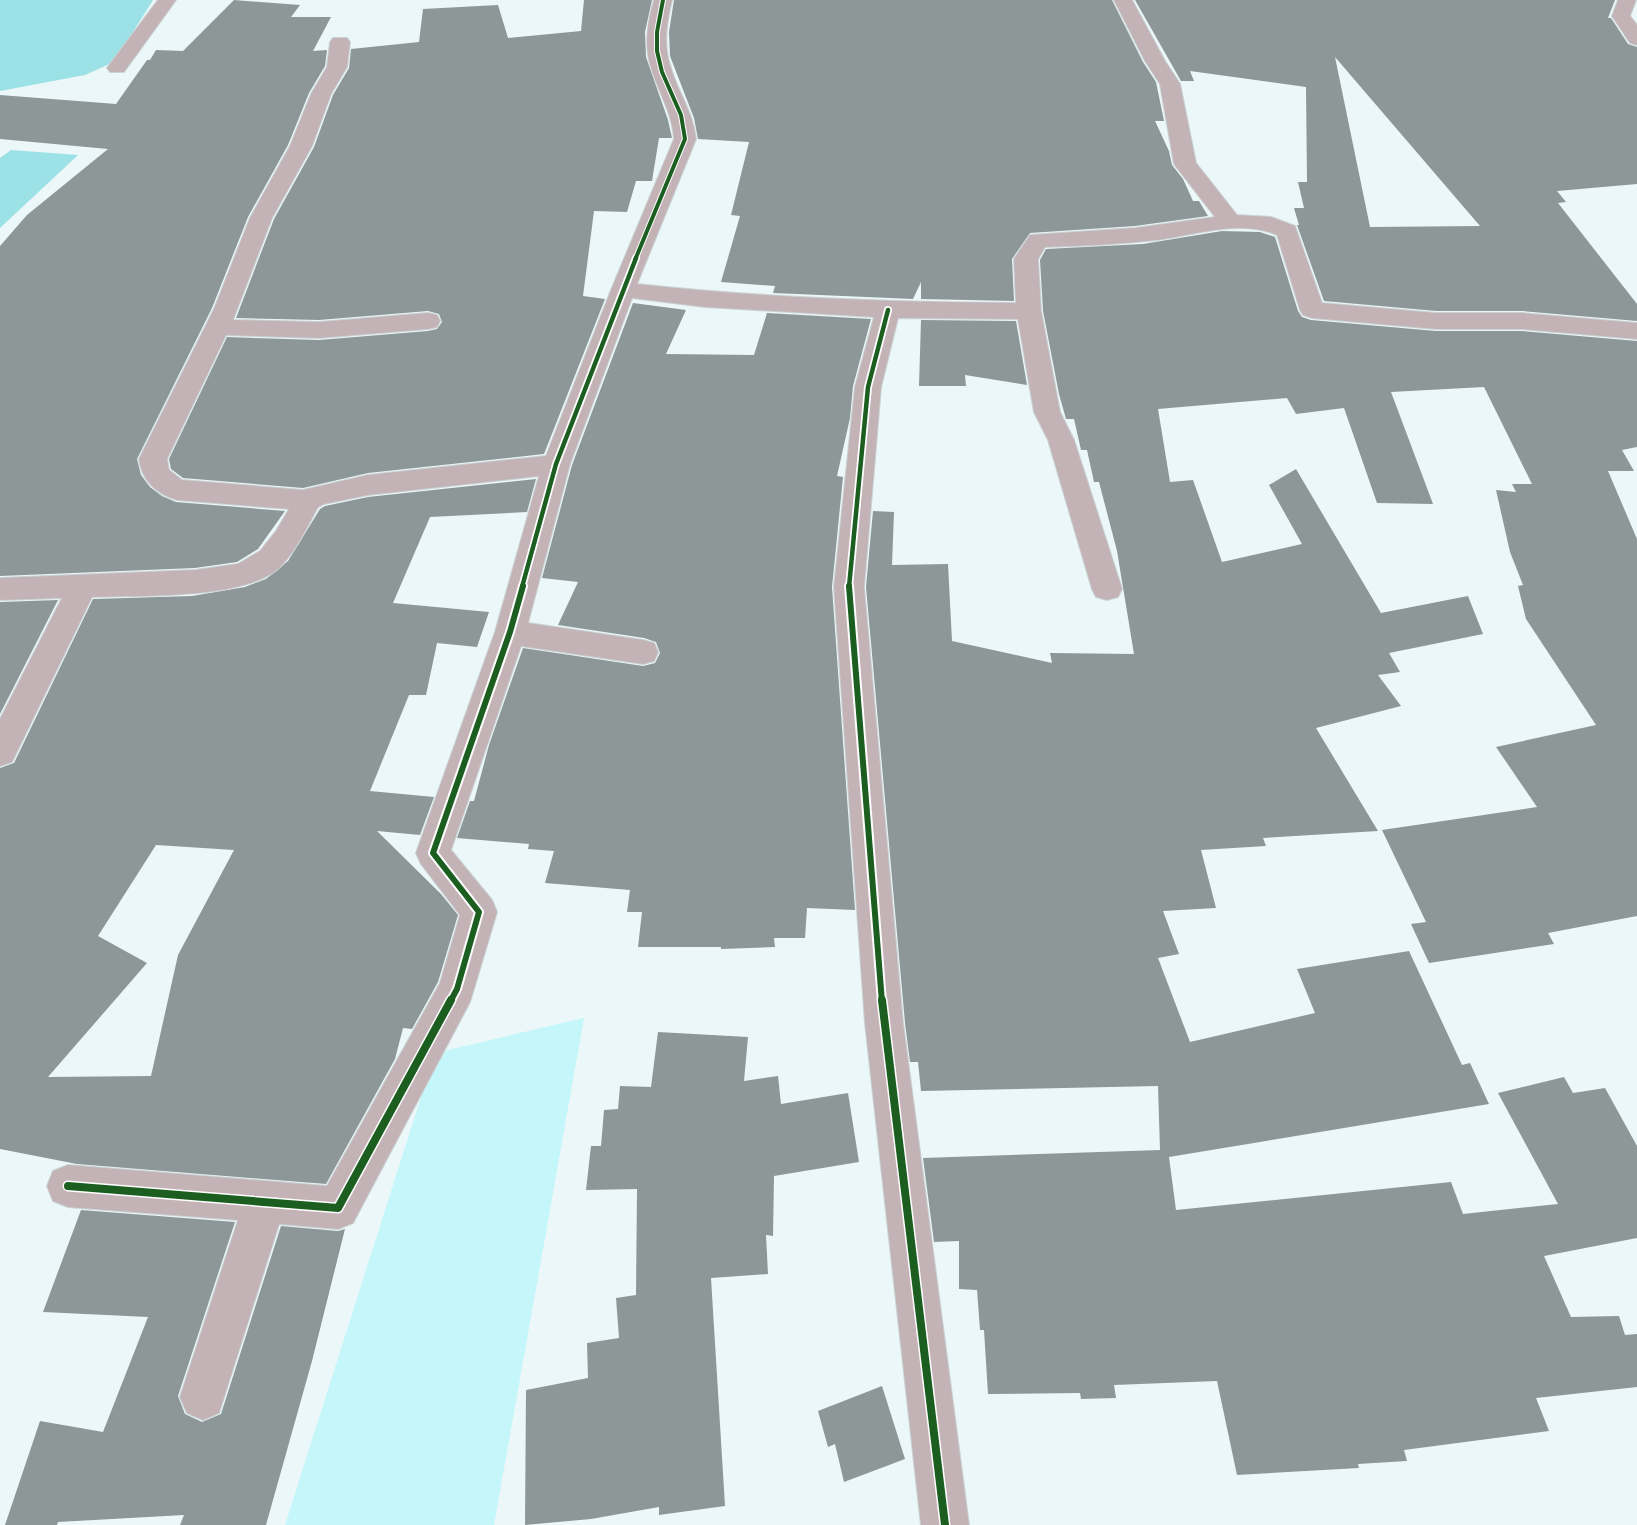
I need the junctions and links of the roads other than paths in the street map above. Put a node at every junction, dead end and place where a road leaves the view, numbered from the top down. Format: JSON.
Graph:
{"nodes":[{"id":1,"x":167,"y":0,"type":"edge"},
{"id":2,"x":663,"y":0,"type":"edge"},
{"id":3,"x":1123,"y":0,"type":"edge"},
{"id":4,"x":1627,"y":0,"type":"edge"},
{"id":5,"x":1637,"y":39,"type":"edge"},
{"id":6,"x":340,"y":42,"type":"dead end"},
{"id":7,"x":117,"y":68,"type":"dead end"},
{"id":8,"x":1230,"y":221,"type":"junction"},
{"id":9,"x":623,"y":290,"type":"junction"},
{"id":10,"x":888,"y":310,"type":"junction"},
{"id":11,"x":1029,"y":311,"type":"junction"},
{"id":12,"x":428,"y":321,"type":"dead end"},
{"id":13,"x":218,"y":327,"type":"junction"},
{"id":14,"x":1637,"y":332,"type":"edge"},
{"id":15,"x":556,"y":464,"type":"junction"},
{"id":16,"x":308,"y":500,"type":"junction"},
{"id":17,"x":82,"y":585,"type":"junction"},
{"id":18,"x":1107,"y":588,"type":"dead end"},
{"id":19,"x":0,"y":589,"type":"edge"},
{"id":20,"x":510,"y":632,"type":"junction"},
{"id":21,"x":643,"y":652,"type":"dead end"},
{"id":22,"x":0,"y":753,"type":"edge"},
{"id":23,"x":68,"y":1186,"type":"dead end"},
{"id":24,"x":265,"y":1202,"type":"junction"},
{"id":25,"x":203,"y":1397,"type":"dead end"},
{"id":26,"x":945,"y":1525,"type":"edge"}],
"edges":[{"from":1,"to":7,"type":"street"},
{"from":2,"to":9,"type":"street"},
{"from":3,"to":8,"type":"street"},
{"from":4,"to":5,"type":"street"},
{"from":6,"to":13,"type":"street"},
{"from":8,"to":11,"type":"street"},
{"from":8,"to":14,"type":"street"},
{"from":9,"to":10,"type":"street"},
{"from":9,"to":15,"type":"street"},
{"from":10,"to":11,"type":"street"},
{"from":10,"to":26,"type":"street"},
{"from":11,"to":18,"type":"street"},
{"from":12,"to":13,"type":"street"},
{"from":13,"to":16,"type":"street"},
{"from":15,"to":16,"type":"street"},
{"from":15,"to":20,"type":"street"},
{"from":16,"to":17,"type":"street"},
{"from":17,"to":19,"type":"street"},
{"from":17,"to":22,"type":"street"},
{"from":20,"to":21,"type":"street"},
{"from":20,"to":24,"type":"street"},
{"from":23,"to":24,"type":"street"},
{"from":24,"to":25,"type":"street"}]}
